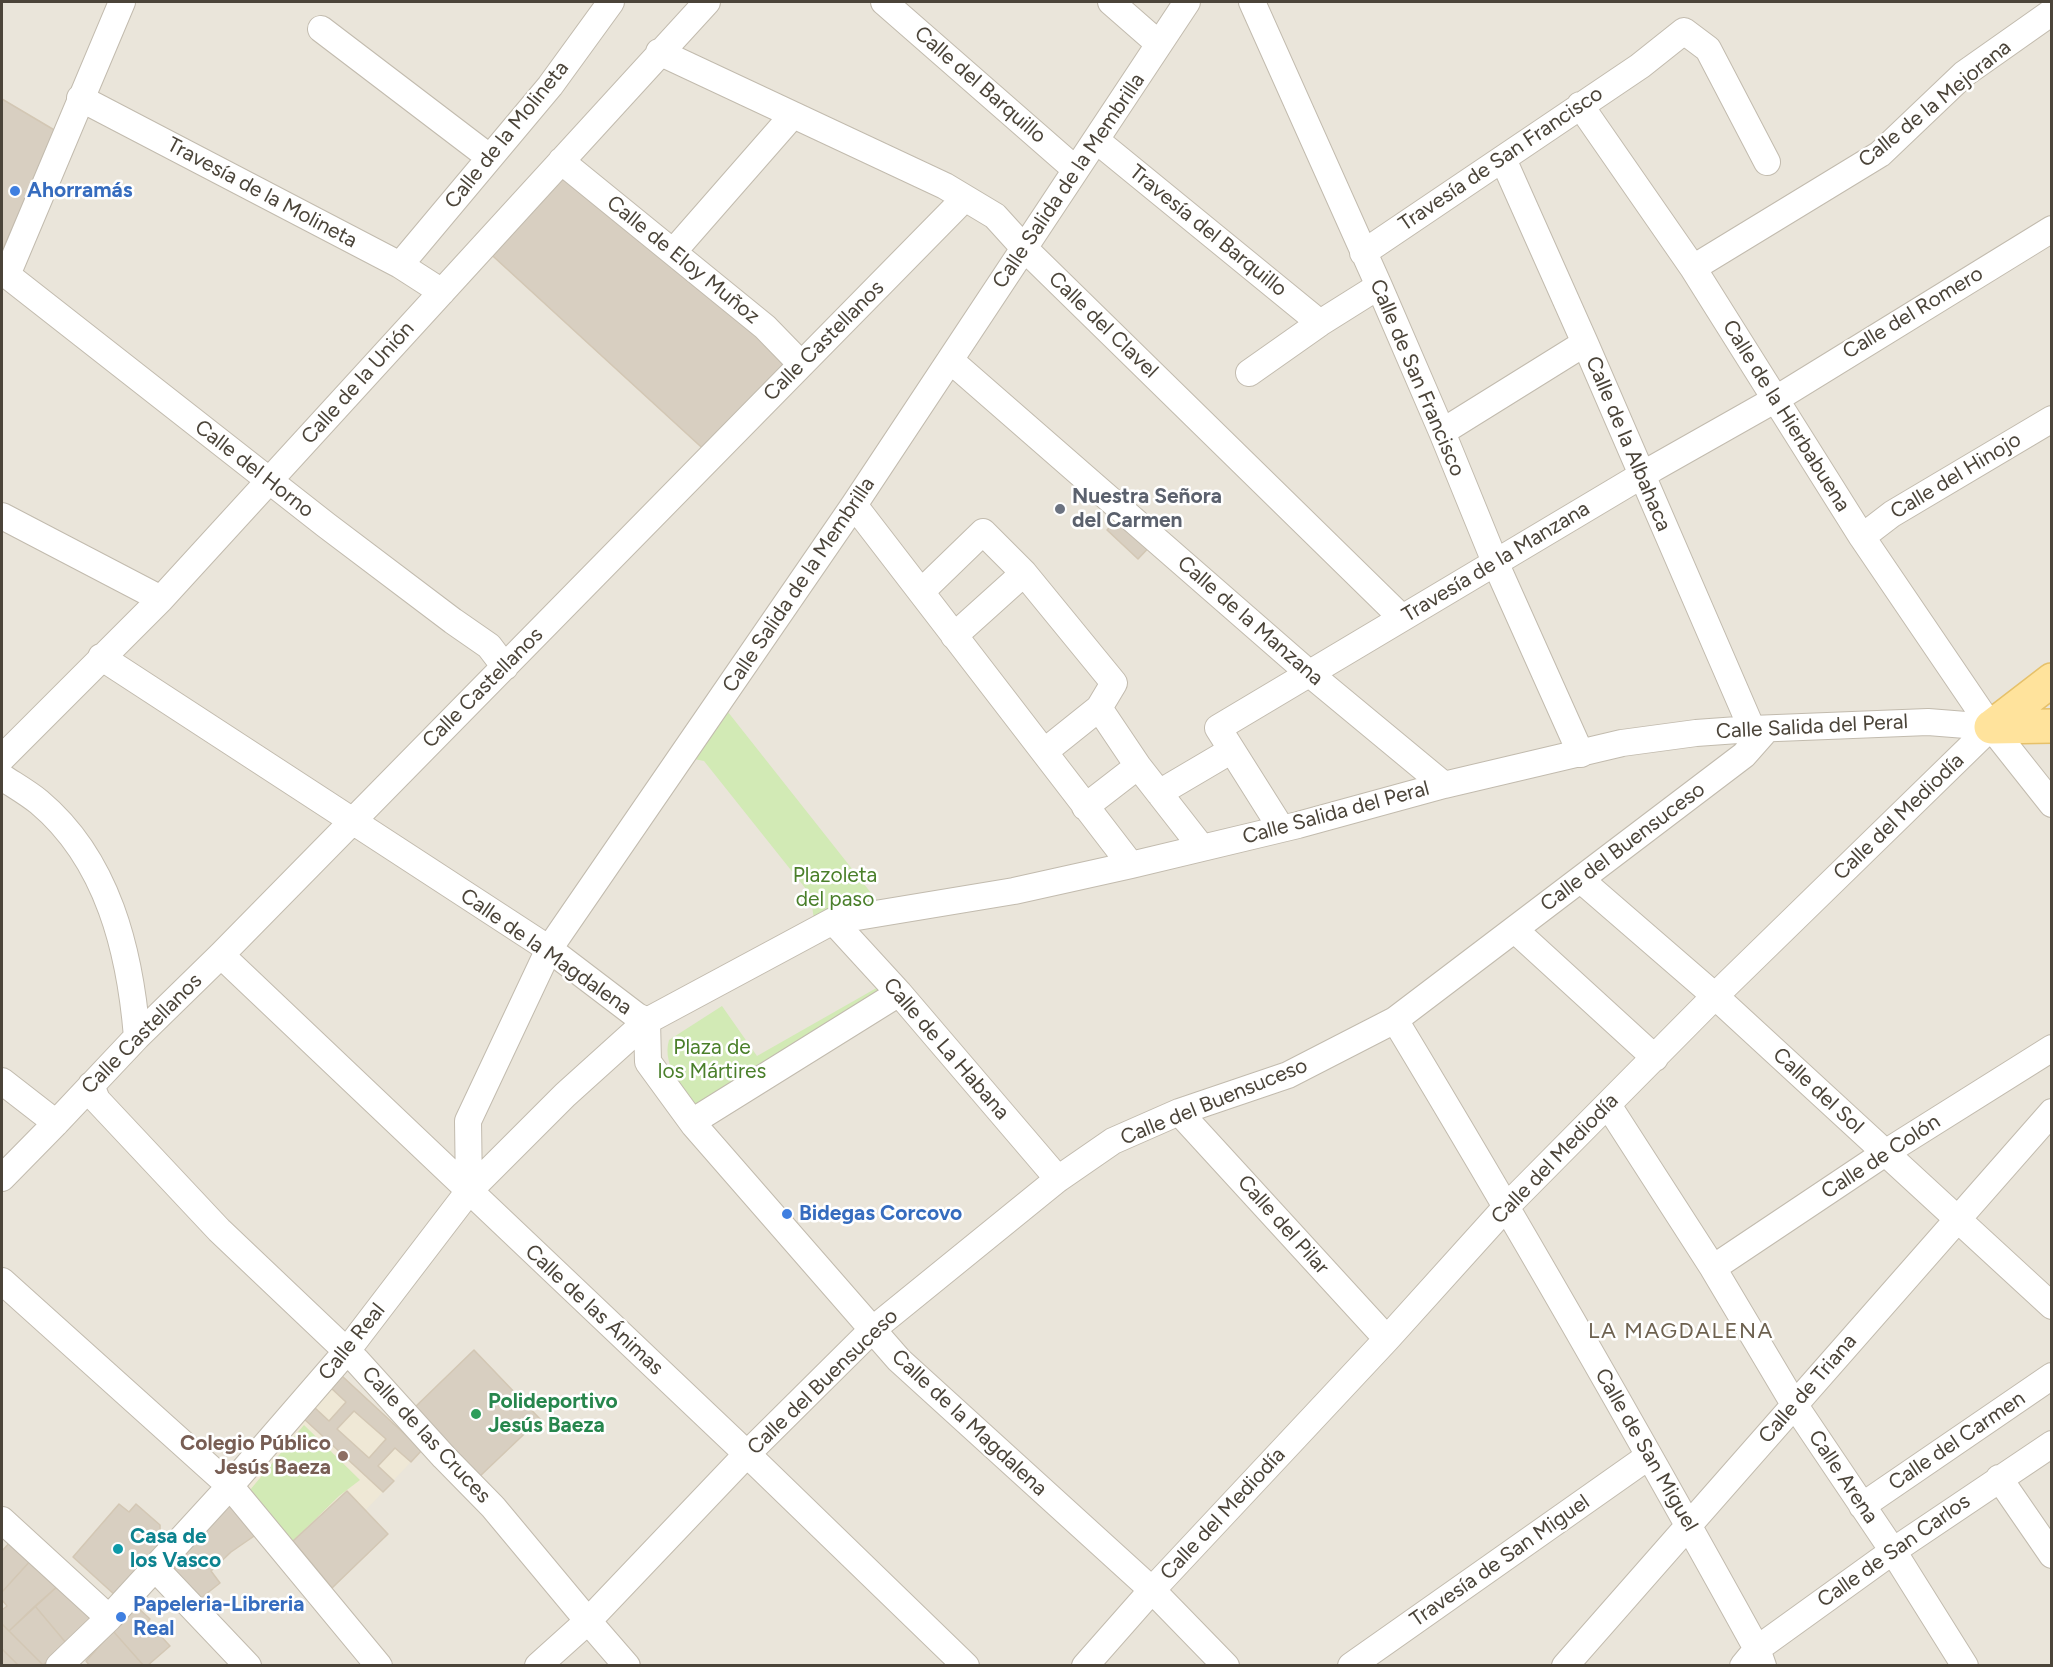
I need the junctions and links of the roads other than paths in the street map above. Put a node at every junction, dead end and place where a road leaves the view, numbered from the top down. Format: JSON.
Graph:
{"nodes":[{"id":1,"x":122,"y":2,"type":"edge"},
{"id":2,"x":611,"y":2,"type":"edge"},
{"id":3,"x":884,"y":2,"type":"edge"},
{"id":4,"x":1111,"y":2,"type":"edge"},
{"id":5,"x":1188,"y":2,"type":"edge"},
{"id":6,"x":1252,"y":2,"type":"edge"},
{"id":7,"x":694,"y":5,"type":"edge"},
{"id":8,"x":2052,"y":12,"type":"edge"},
{"id":9,"x":321,"y":29,"type":"dead end"},
{"id":10,"x":1159,"y":44,"type":"junction"},
{"id":11,"x":659,"y":52,"type":"junction"},
{"id":12,"x":80,"y":98,"type":"junction"},
{"id":13,"x":1580,"y":105,"type":"junction"},
{"id":14,"x":792,"y":116,"type":"junction"},
{"id":15,"x":1096,"y":140,"type":"junction"},
{"id":16,"x":489,"y":157,"type":"junction"},
{"id":17,"x":1503,"y":159,"type":"junction"},
{"id":18,"x":561,"y":161,"type":"junction"},
{"id":19,"x":1767,"y":162,"type":"dead end"},
{"id":20,"x":1075,"y":169,"type":"junction"},
{"id":21,"x":965,"y":198,"type":"junction"},
{"id":22,"x":2052,"y":229,"type":"edge"},
{"id":23,"x":1024,"y":248,"type":"junction"},
{"id":24,"x":673,"y":252,"type":"junction"},
{"id":25,"x":1363,"y":253,"type":"junction"},
{"id":26,"x":400,"y":265,"type":"junction"},
{"id":27,"x":1693,"y":268,"type":"junction"},
{"id":28,"x":4,"y":273,"type":"edge"},
{"id":29,"x":1379,"y":286,"type":"junction"},
{"id":30,"x":442,"y":292,"type":"junction"},
{"id":31,"x":1320,"y":323,"type":"junction"},
{"id":32,"x":1585,"y":343,"type":"junction"},
{"id":33,"x":950,"y":360,"type":"junction"},
{"id":34,"x":801,"y":364,"type":"junction"},
{"id":35,"x":1248,"y":373,"type":"dead end"},
{"id":36,"x":1776,"y":399,"type":"junction"},
{"id":37,"x":2052,"y":419,"type":"edge"},
{"id":38,"x":1442,"y":432,"type":"junction"},
{"id":39,"x":1642,"y":476,"type":"junction"},
{"id":40,"x":269,"y":481,"type":"junction"},
{"id":41,"x":854,"y":505,"type":"junction"},
{"id":42,"x":2,"y":516,"type":"edge"},
{"id":43,"x":1862,"y":537,"type":"junction"},
{"id":44,"x":1495,"y":562,"type":"junction"},
{"id":45,"x":1024,"y":573,"type":"junction"},
{"id":46,"x":921,"y":592,"type":"junction"},
{"id":47,"x":161,"y":599,"type":"junction"},
{"id":48,"x":1402,"y":618,"type":"junction"},
{"id":49,"x":954,"y":636,"type":"junction"},
{"id":50,"x":101,"y":657,"type":"junction"},
{"id":51,"x":505,"y":667,"type":"junction"},
{"id":52,"x":1310,"y":674,"type":"junction"},
{"id":53,"x":2052,"y":682,"type":"edge"},
{"id":54,"x":2052,"y":706,"type":"edge"},
{"id":55,"x":1099,"y":708,"type":"junction"},
{"id":56,"x":2052,"y":726,"type":"edge"},
{"id":57,"x":1991,"y":727,"type":"junction"},
{"id":58,"x":1759,"y":729,"type":"junction"},
{"id":59,"x":1232,"y":750,"type":"junction"},
{"id":60,"x":1044,"y":752,"type":"junction"},
{"id":61,"x":1581,"y":754,"type":"junction"},
{"id":62,"x":2,"y":758,"type":"edge"},
{"id":63,"x":1138,"y":766,"type":"junction"},
{"id":64,"x":2,"y":777,"type":"edge"},
{"id":65,"x":1444,"y":785,"type":"junction"},
{"id":66,"x":1159,"y":793,"type":"junction"},
{"id":67,"x":2052,"y":804,"type":"edge"},
{"id":68,"x":1085,"y":807,"type":"junction"},
{"id":69,"x":351,"y":821,"type":"junction"},
{"id":70,"x":1281,"y":828,"type":"junction"},
{"id":71,"x":1202,"y":848,"type":"junction"},
{"id":72,"x":1131,"y":865,"type":"junction"},
{"id":73,"x":1581,"y":880,"type":"junction"},
{"id":74,"x":833,"y":921,"type":"junction"},
{"id":75,"x":1515,"y":930,"type":"junction"},
{"id":76,"x":549,"y":949,"type":"junction"},
{"id":77,"x":221,"y":955,"type":"junction"},
{"id":78,"x":899,"y":993,"type":"junction"},
{"id":79,"x":1715,"y":996,"type":"junction"},
{"id":80,"x":1395,"y":1020,"type":"junction"},
{"id":81,"x":647,"y":1021,"type":"junction"},
{"id":82,"x":137,"y":1037,"type":"junction"},
{"id":83,"x":2052,"y":1048,"type":"edge"},
{"id":84,"x":1654,"y":1058,"type":"junction"},
{"id":85,"x":2,"y":1081,"type":"edge"},
{"id":86,"x":91,"y":1085,"type":"junction"},
{"id":87,"x":1608,"y":1105,"type":"junction"},
{"id":88,"x":1179,"y":1112,"type":"junction"},
{"id":89,"x":2052,"y":1112,"type":"edge"},
{"id":90,"x":692,"y":1122,"type":"junction"},
{"id":91,"x":56,"y":1123,"type":"junction"},
{"id":92,"x":1885,"y":1153,"type":"junction"},
{"id":93,"x":2,"y":1178,"type":"edge"},
{"id":94,"x":1058,"y":1179,"type":"junction"},
{"id":95,"x":469,"y":1191,"type":"junction"},
{"id":96,"x":1507,"y":1206,"type":"junction"},
{"id":97,"x":1956,"y":1220,"type":"junction"},
{"id":98,"x":1713,"y":1268,"type":"junction"},
{"id":99,"x":2,"y":1281,"type":"edge"},
{"id":100,"x":2052,"y":1306,"type":"edge"},
{"id":101,"x":872,"y":1330,"type":"junction"},
{"id":102,"x":1387,"y":1339,"type":"junction"},
{"id":103,"x":346,"y":1352,"type":"junction"},
{"id":104,"x":2052,"y":1376,"type":"edge"},
{"id":105,"x":1794,"y":1404,"type":"junction"},
{"id":106,"x":2052,"y":1444,"type":"edge"},
{"id":107,"x":747,"y":1454,"type":"junction"},
{"id":108,"x":1649,"y":1456,"type":"junction"},
{"id":109,"x":1999,"y":1478,"type":"junction"},
{"id":110,"x":230,"y":1486,"type":"junction"},
{"id":111,"x":1862,"y":1506,"type":"junction"},
{"id":112,"x":2,"y":1520,"type":"edge"},
{"id":113,"x":1689,"y":1524,"type":"junction"},
{"id":114,"x":1893,"y":1551,"type":"junction"},
{"id":115,"x":2052,"y":1555,"type":"edge"},
{"id":116,"x":155,"y":1568,"type":"junction"},
{"id":117,"x":1152,"y":1590,"type":"junction"},
{"id":118,"x":109,"y":1618,"type":"junction"},
{"id":119,"x":588,"y":1621,"type":"junction"},
{"id":120,"x":1754,"y":1660,"type":"edge"},
{"id":121,"x":59,"y":1665,"type":"edge"},
{"id":122,"x":248,"y":1665,"type":"edge"},
{"id":123,"x":379,"y":1665,"type":"edge"},
{"id":124,"x":538,"y":1665,"type":"edge"},
{"id":125,"x":627,"y":1665,"type":"edge"},
{"id":126,"x":966,"y":1665,"type":"edge"},
{"id":127,"x":1085,"y":1665,"type":"edge"},
{"id":128,"x":1226,"y":1665,"type":"edge"},
{"id":129,"x":1351,"y":1665,"type":"edge"},
{"id":130,"x":1565,"y":1665,"type":"edge"},
{"id":131,"x":1965,"y":1665,"type":"edge"}],
"edges":[{"from":1,"to":12,"type":"street"},
{"from":2,"to":16,"type":"street","name":"Calle de la Molineta"},
{"from":3,"to":20,"type":"street","name":"Calle del Barquillo"},
{"from":4,"to":10,"type":"street"},
{"from":5,"to":10,"type":"street","name":"Calle Salida de la Membrilla"},
{"from":6,"to":25,"type":"street","name":"Calle de San Francisco"},
{"from":7,"to":11,"type":"street","name":"Calle de la Unión"},
{"from":8,"to":27,"type":"street","name":"Calle de la Mejorana"},
{"from":9,"to":16,"type":"street"},
{"from":10,"to":15,"type":"street","name":"Calle Salida de la Membrilla"},
{"from":11,"to":14,"type":"street","name":"Calle del Clavel"},
{"from":11,"to":18,"type":"street","name":"Calle de la Unión"},
{"from":12,"to":26,"type":"street","name":"Travesía de la Molineta"},
{"from":12,"to":28,"type":"street"},
{"from":13,"to":17,"type":"street","name":"Travesía de San Francisco"},
{"from":13,"to":19,"type":"street","name":"Travesía de San Francisco"},
{"from":13,"to":27,"type":"street","name":"Calle de la Hierbabuena"},
{"from":14,"to":21,"type":"street","name":"Calle del Clavel"},
{"from":14,"to":24,"type":"street"},
{"from":15,"to":20,"type":"street","name":"Calle Salida de la Membrilla"},
{"from":15,"to":31,"type":"street","name":"Travesía del Barquillo"},
{"from":16,"to":26,"type":"street","name":"Calle de la Molineta"},
{"from":17,"to":25,"type":"street","name":"Travesía de San Francisco"},
{"from":17,"to":32,"type":"street","name":"Calle de la Albahaca"},
{"from":18,"to":24,"type":"street","name":"Calle de Eloy Muñoz"},
{"from":18,"to":30,"type":"street","name":"Calle de la Unión"},
{"from":20,"to":23,"type":"street","name":"Calle Salida de la Membrilla"},
{"from":21,"to":23,"type":"street","name":"Calle del Clavel"},
{"from":21,"to":34,"type":"street","name":"Calle Castellanos"},
{"from":22,"to":36,"type":"street","name":"Calle del Romero"},
{"from":23,"to":33,"type":"street","name":"Calle Salida de la Membrilla"},
{"from":23,"to":48,"type":"street","name":"Calle del Clavel"},
{"from":24,"to":34,"type":"street","name":"Calle de Eloy Muñoz"},
{"from":25,"to":29,"type":"street","name":"Calle de San Francisco"},
{"from":26,"to":30,"type":"street","name":"Travesía de la Molineta"},
{"from":27,"to":36,"type":"street","name":"Calle de la Hierbabuena"},
{"from":28,"to":40,"type":"street","name":"Calle del Horno"},
{"from":29,"to":31,"type":"street"},
{"from":29,"to":38,"type":"street","name":"Calle de San Francisco"},
{"from":30,"to":40,"type":"street","name":"Calle de la Unión"},
{"from":31,"to":35,"type":"street"},
{"from":32,"to":38,"type":"street"},
{"from":32,"to":39,"type":"street","name":"Calle de la Albahaca"},
{"from":33,"to":41,"type":"street","name":"Calle Salida de la Membrilla"},
{"from":33,"to":52,"type":"street","name":"Calle de la Manzana"},
{"from":34,"to":51,"type":"street","name":"Calle Castellanos"},
{"from":36,"to":39,"type":"street","name":"Travesía de la Manzana"},
{"from":36,"to":43,"type":"street","name":"Calle de la Hierbabuena"},
{"from":37,"to":43,"type":"street","name":"Calle del Hinojo"},
{"from":38,"to":44,"type":"street","name":"Calle de San Francisco"},
{"from":39,"to":44,"type":"street","name":"Travesía de la Manzana"},
{"from":39,"to":58,"type":"street","name":"Calle de la Albahaca"},
{"from":40,"to":47,"type":"street","name":"Calle de la Unión"},
{"from":40,"to":51,"type":"street","name":"Calle del Horno"},
{"from":41,"to":46,"type":"street"},
{"from":41,"to":76,"type":"street","name":"Calle Salida de la Membrilla"},
{"from":42,"to":47,"type":"street"},
{"from":43,"to":57,"type":"street","name":"Calle de la Hierbabuena"},
{"from":44,"to":48,"type":"street","name":"Travesía de la Manzana"},
{"from":44,"to":61,"type":"street","name":"Calle de San Francisco"},
{"from":45,"to":46,"type":"street"},
{"from":45,"to":49,"type":"street"},
{"from":45,"to":55,"type":"street"},
{"from":46,"to":49,"type":"street"},
{"from":47,"to":50,"type":"street","name":"Calle de la Unión"},
{"from":48,"to":52,"type":"street","name":"Travesía de la Manzana"},
{"from":49,"to":60,"type":"street"},
{"from":50,"to":62,"type":"street","name":"Calle de la Unión"},
{"from":50,"to":69,"type":"street","name":"Calle de la Magdalena"},
{"from":51,"to":69,"type":"street","name":"Calle Castellanos"},
{"from":52,"to":59,"type":"street","name":"Travesía de la Manzana"},
{"from":52,"to":65,"type":"street","name":"Calle de la Manzana"},
{"from":53,"to":54,"type":"main road"},
{"from":53,"to":57,"type":"main road","name":"Calle del Mediodía"},
{"from":55,"to":60,"type":"street"},
{"from":55,"to":63,"type":"street"},
{"from":56,"to":57,"type":"main road","name":"Calle Salida del Peral"},
{"from":57,"to":58,"type":"street","name":"Calle Salida del Peral"},
{"from":57,"to":67,"type":"street","name":"Calle de la Hierbabuena"},
{"from":57,"to":79,"type":"street","name":"Calle del Mediodía"},
{"from":58,"to":61,"type":"street","name":"Calle Salida del Peral"},
{"from":58,"to":73,"type":"street","name":"Calle del Buensuceso"},
{"from":59,"to":66,"type":"street"},
{"from":59,"to":70,"type":"street"},
{"from":60,"to":68,"type":"street"},
{"from":61,"to":65,"type":"street","name":"Calle Salida del Peral"},
{"from":63,"to":66,"type":"street"},
{"from":63,"to":68,"type":"street"},
{"from":64,"to":82,"type":"street"},
{"from":65,"to":70,"type":"street","name":"Calle Salida del Peral"},
{"from":66,"to":71,"type":"street"},
{"from":68,"to":72,"type":"street"},
{"from":69,"to":76,"type":"street","name":"Calle de la Magdalena"},
{"from":69,"to":77,"type":"street","name":"Calle Castellanos"},
{"from":70,"to":71,"type":"street","name":"Calle Salida del Peral"},
{"from":71,"to":72,"type":"street","name":"Calle Salida del Peral"},
{"from":72,"to":74,"type":"street","name":"Calle Salida del Peral"},
{"from":73,"to":75,"type":"street","name":"Calle del Buensuceso"},
{"from":73,"to":79,"type":"street","name":"Calle del Sol"},
{"from":74,"to":78,"type":"street","name":"Calle de La Habana"},
{"from":74,"to":81,"type":"street","name":"Calle Salida del Peral"},
{"from":75,"to":80,"type":"street","name":"Calle del Buensuceso"},
{"from":75,"to":84,"type":"street"},
{"from":76,"to":81,"type":"street","name":"Calle de la Magdalena"},
{"from":76,"to":95,"type":"street","name":"Calle Salida de la Membrilla"},
{"from":77,"to":82,"type":"street","name":"Calle Castellanos"},
{"from":77,"to":95,"type":"street","name":"Calle de las Ánimas"},
{"from":78,"to":90,"type":"street"},
{"from":78,"to":94,"type":"street","name":"Calle de La Habana"},
{"from":79,"to":84,"type":"street","name":"Calle del Mediodía"},
{"from":79,"to":92,"type":"street","name":"Calle del Sol"},
{"from":80,"to":88,"type":"street","name":"Calle del Buensuceso"},
{"from":80,"to":96,"type":"street","name":"Calle de San Miguel"},
{"from":81,"to":90,"type":"street","name":"Calle de la Magdalena"},
{"from":81,"to":95,"type":"street","name":"Calle Real"},
{"from":82,"to":86,"type":"street","name":"Calle Castellanos"},
{"from":83,"to":92,"type":"street","name":"Calle de Colón"},
{"from":84,"to":87,"type":"street","name":"Calle del Mediodía"},
{"from":85,"to":91,"type":"street"},
{"from":86,"to":91,"type":"street","name":"Calle Castellanos"},
{"from":86,"to":103,"type":"street","name":"Calle de las Cruces"},
{"from":87,"to":96,"type":"street","name":"Calle del Mediodía"},
{"from":87,"to":98,"type":"street","name":"Calle Arena"},
{"from":88,"to":94,"type":"street","name":"Calle del Buensuceso"},
{"from":88,"to":102,"type":"street","name":"Calle del Pilar"},
{"from":89,"to":97,"type":"street","name":"Calle de Triana"},
{"from":90,"to":101,"type":"street","name":"Calle de la Magdalena"},
{"from":91,"to":93,"type":"street","name":"Calle Castellanos"},
{"from":92,"to":97,"type":"street","name":"Calle del Sol"},
{"from":92,"to":98,"type":"street","name":"Calle de Colón"},
{"from":94,"to":101,"type":"street","name":"Calle del Buensuceso"},
{"from":95,"to":103,"type":"street","name":"Calle Real"},
{"from":95,"to":107,"type":"street","name":"Calle de las Ánimas"},
{"from":96,"to":102,"type":"street","name":"Calle del Mediodía"},
{"from":96,"to":108,"type":"street","name":"Calle de San Miguel"},
{"from":97,"to":100,"type":"street","name":"Calle del Sol"},
{"from":97,"to":105,"type":"street","name":"Calle de Triana"},
{"from":98,"to":105,"type":"street","name":"Calle Arena"},
{"from":99,"to":110,"type":"street"},
{"from":101,"to":107,"type":"street","name":"Calle del Buensuceso"},
{"from":101,"to":117,"type":"street","name":"Calle de la Magdalena"},
{"from":102,"to":117,"type":"street","name":"Calle del Mediodía"},
{"from":103,"to":110,"type":"street","name":"Calle Real"},
{"from":103,"to":119,"type":"street","name":"Calle de las Cruces"},
{"from":104,"to":111,"type":"street","name":"Calle del Carmen"},
{"from":105,"to":111,"type":"street","name":"Calle Arena"},
{"from":105,"to":113,"type":"street","name":"Calle de Triana"},
{"from":106,"to":109,"type":"street","name":"Calle de San Carlos"},
{"from":107,"to":119,"type":"street","name":"Calle del Buensuceso"},
{"from":107,"to":126,"type":"street","name":"Calle de las Ánimas"},
{"from":108,"to":113,"type":"street","name":"Calle de San Miguel"},
{"from":108,"to":129,"type":"street","name":"Travesía de San Miguel"},
{"from":109,"to":114,"type":"street","name":"Calle de San Carlos"},
{"from":109,"to":115,"type":"street"},
{"from":110,"to":116,"type":"street","name":"Calle Real"},
{"from":110,"to":123,"type":"street"},
{"from":111,"to":114,"type":"street","name":"Calle Arena"},
{"from":112,"to":118,"type":"street"},
{"from":113,"to":120,"type":"street","name":"Calle de San Miguel"},
{"from":113,"to":130,"type":"street","name":"Calle de Triana"},
{"from":114,"to":120,"type":"street","name":"Calle de San Carlos"},
{"from":114,"to":131,"type":"street","name":"Calle Arena"},
{"from":116,"to":118,"type":"street","name":"Calle Real"},
{"from":116,"to":122,"type":"street"},
{"from":117,"to":127,"type":"street","name":"Calle del Mediodía"},
{"from":117,"to":128,"type":"street","name":"Calle de la Magdalena"},
{"from":118,"to":121,"type":"street","name":"Calle Real"},
{"from":119,"to":124,"type":"street","name":"Calle del Buensuceso"},
{"from":119,"to":125,"type":"street","name":"Calle de las Cruces"}]}
